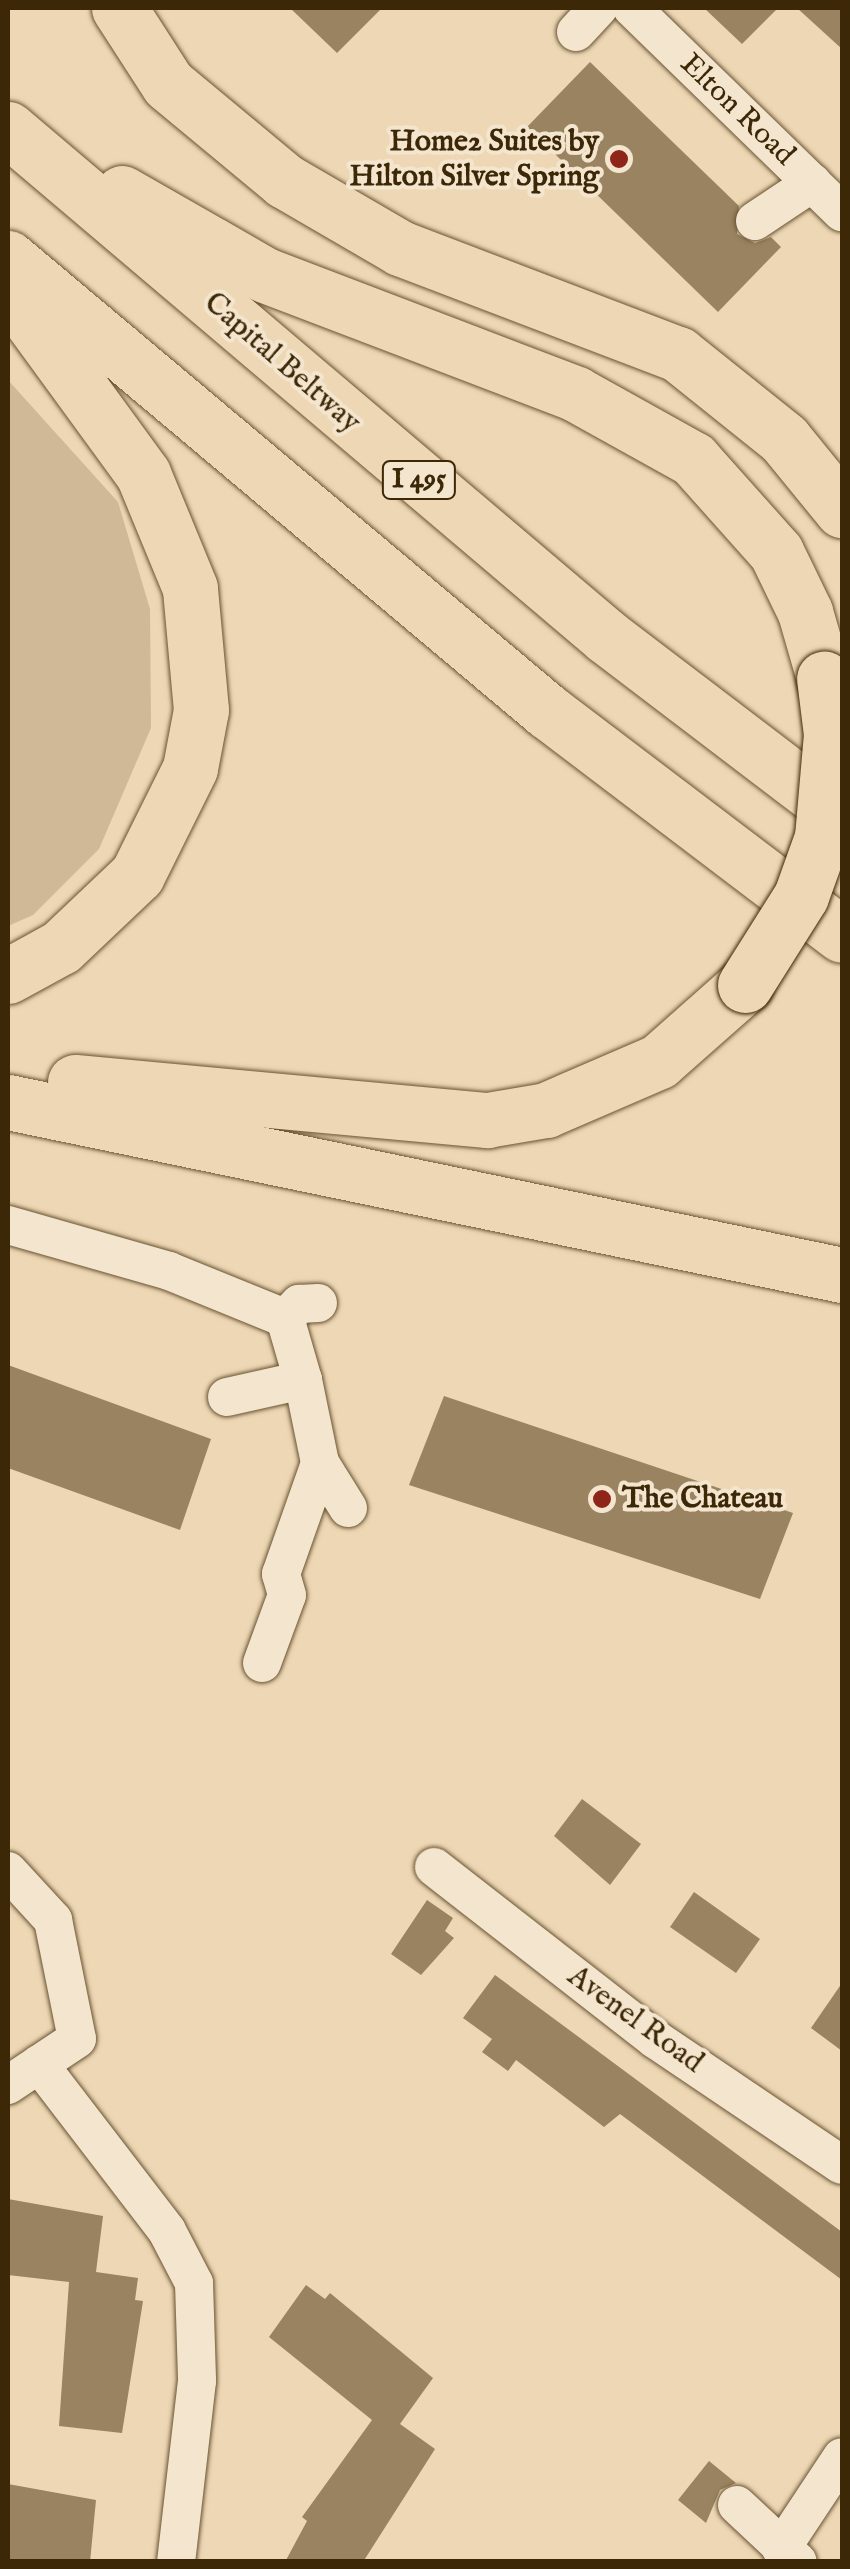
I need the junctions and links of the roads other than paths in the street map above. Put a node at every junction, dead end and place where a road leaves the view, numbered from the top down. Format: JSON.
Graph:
{"nodes":[{"id":1,"x":119,"y":8,"type":"edge"},
{"id":2,"x":632,"y":8,"type":"edge"},
{"id":3,"x":8,"y":126,"type":"edge"},
{"id":4,"x":812,"y":183,"type":"junction"},
{"id":5,"x":842,"y":212,"type":"edge"},
{"id":6,"x":755,"y":222,"type":"dead end"},
{"id":7,"x":8,"y":258,"type":"edge"},
{"id":8,"x":8,"y":288,"type":"edge"},
{"id":9,"x":842,"y":510,"type":"edge"},
{"id":10,"x":842,"y":816,"type":"edge"},
{"id":11,"x":842,"y":935,"type":"edge"},
{"id":12,"x":8,"y":976,"type":"edge"},
{"id":13,"x":8,"y":1078,"type":"edge"},
{"id":14,"x":8,"y":1102,"type":"edge"},
{"id":15,"x":8,"y":1224,"type":"edge"},
{"id":16,"x":842,"y":1276,"type":"edge"},
{"id":17,"x":303,"y":1380,"type":"junction"},
{"id":18,"x":227,"y":1397,"type":"dead end"},
{"id":19,"x":320,"y":1463,"type":"junction"},
{"id":20,"x":348,"y":1508,"type":"dead end"},
{"id":21,"x":262,"y":1663,"type":"dead end"},
{"id":22,"x":434,"y":1867,"type":"dead end"},
{"id":23,"x":8,"y":1871,"type":"edge"},
{"id":24,"x":23,"y":2075,"type":"edge"},
{"id":25,"x":842,"y":2165,"type":"edge"},
{"id":26,"x":842,"y":2457,"type":"edge"},
{"id":27,"x":737,"y":2505,"type":"dead end"},
{"id":28,"x":789,"y":2555,"type":"edge"},
{"id":29,"x":176,"y":2562,"type":"edge"}],
"edges":[{"from":1,"to":9,"type":"highway"},
{"from":2,"to":4,"type":"street","name":"Elton Road"},
{"from":3,"to":10,"type":"highway","name":"Capital Beltway","number":"I 495"},
{"from":3,"to":13,"type":"highway","bridge":true},
{"from":4,"to":5,"type":"street","name":"Elton Road"},
{"from":4,"to":6,"type":"street"},
{"from":7,"to":11,"type":"highway"},
{"from":8,"to":12,"type":"highway"},
{"from":14,"to":16,"type":"highway"},
{"from":15,"to":17,"type":"street"},
{"from":17,"to":18,"type":"street"},
{"from":17,"to":19,"type":"street"},
{"from":19,"to":20,"type":"street"},
{"from":19,"to":21,"type":"street"},
{"from":22,"to":25,"type":"street","name":"Avenel Road"},
{"from":23,"to":24,"type":"street"},
{"from":24,"to":29,"type":"street"},
{"from":26,"to":28,"type":"street"},
{"from":27,"to":28,"type":"street"}]}
